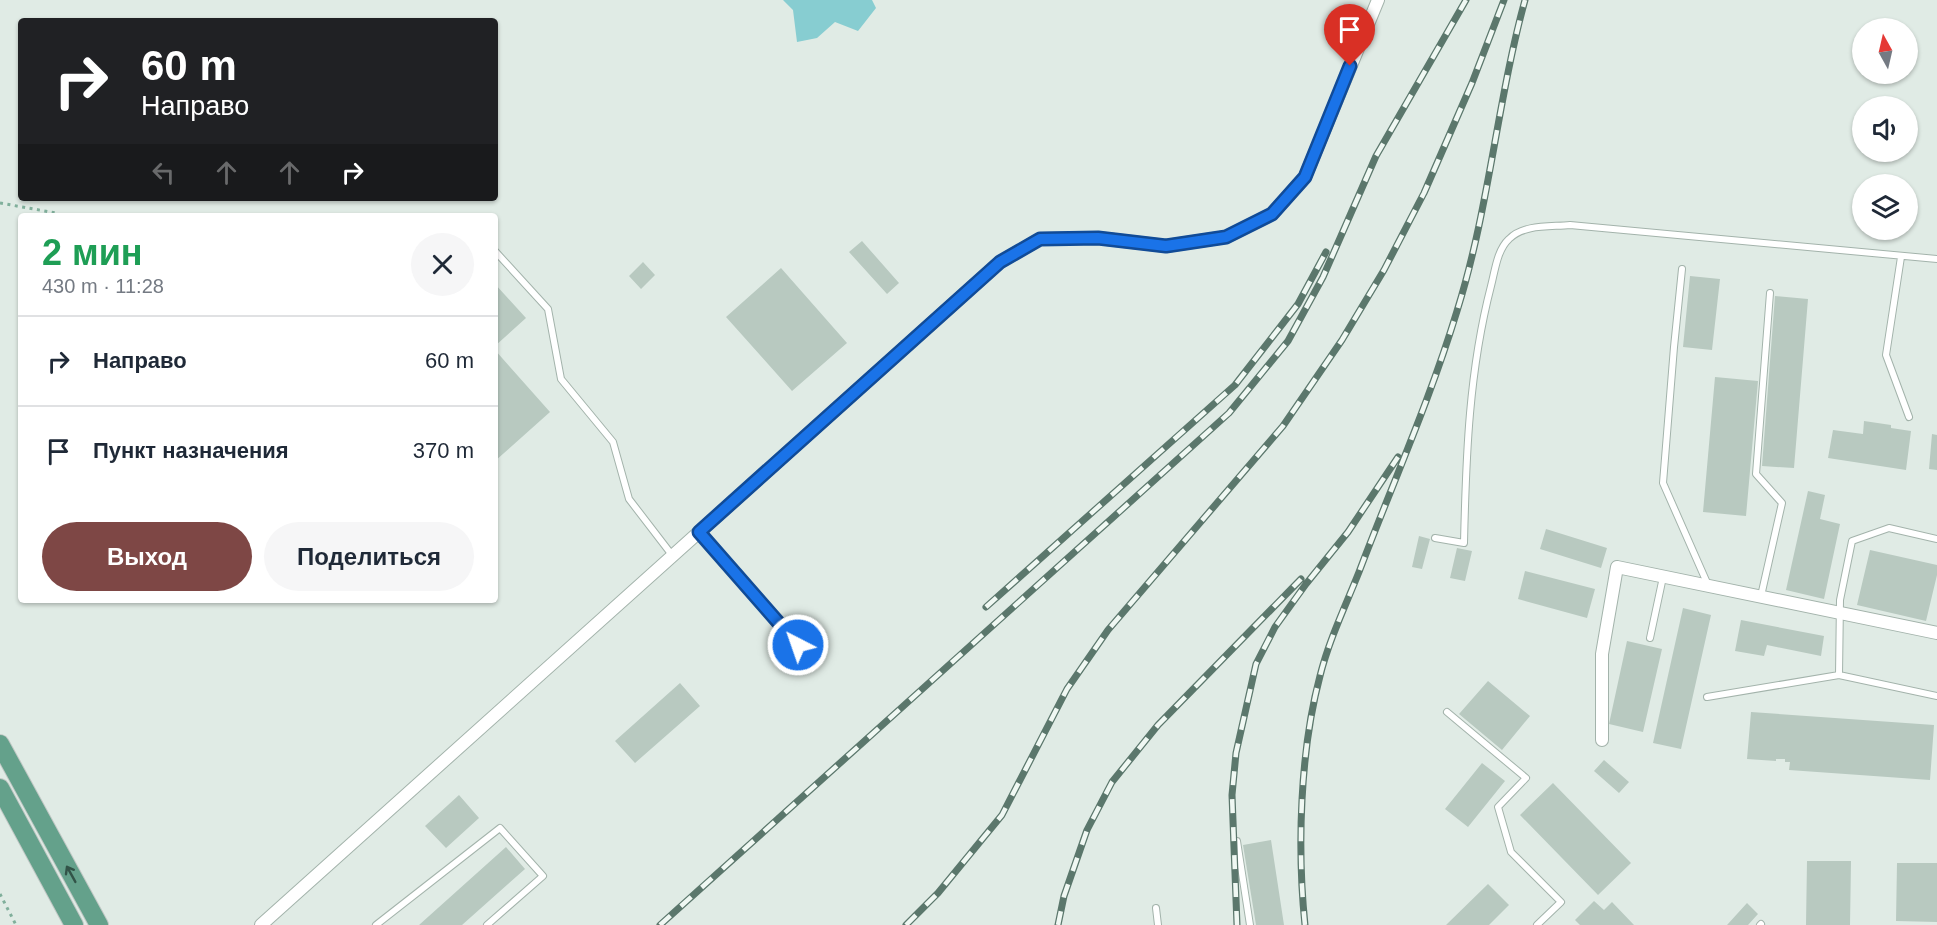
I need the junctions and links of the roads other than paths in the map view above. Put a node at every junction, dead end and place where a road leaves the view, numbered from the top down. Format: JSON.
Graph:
{"nodes":[{"id":1,"x":1378,"y":0,"type":"edge"},
{"id":2,"x":498,"y":253,"type":"edge"},
{"id":3,"x":1901,"y":257,"type":"junction"},
{"id":4,"x":1937,"y":259,"type":"edge"},
{"id":5,"x":1682,"y":269,"type":"dead end"},
{"id":6,"x":1770,"y":293,"type":"dead end"},
{"id":7,"x":1909,"y":417,"type":"dead end"},
{"id":8,"x":699,"y":532,"type":"junction"},
{"id":9,"x":1435,"y":538,"type":"dead end"},
{"id":10,"x":1937,"y":539,"type":"edge"},
{"id":11,"x":672,"y":555,"type":"junction"},
{"id":12,"x":1663,"y":576,"type":"junction"},
{"id":13,"x":1709,"y":586,"type":"junction"},
{"id":14,"x":1761,"y":597,"type":"junction"},
{"id":15,"x":1839,"y":613,"type":"junction"},
{"id":16,"x":1937,"y":633,"type":"edge"},
{"id":17,"x":1650,"y":638,"type":"dead end"},
{"id":18,"x":798,"y":645,"type":"dead end"},
{"id":19,"x":1839,"y":675,"type":"junction"},
{"id":20,"x":1937,"y":696,"type":"edge"},
{"id":21,"x":1707,"y":697,"type":"dead end"},
{"id":22,"x":1447,"y":712,"type":"dead end"},
{"id":23,"x":1602,"y":740,"type":"dead end"},
{"id":24,"x":0,"y":744,"type":"edge"},
{"id":25,"x":0,"y":788,"type":"edge"},
{"id":26,"x":1236,"y":841,"type":"dead end"},
{"id":27,"x":1156,"y":908,"type":"dead end"},
{"id":28,"x":74,"y":925,"type":"edge"},
{"id":29,"x":99,"y":925,"type":"edge"},
{"id":30,"x":261,"y":925,"type":"edge"},
{"id":31,"x":376,"y":925,"type":"edge"},
{"id":32,"x":488,"y":925,"type":"edge"},
{"id":33,"x":1158,"y":925,"type":"edge"},
{"id":34,"x":1250,"y":925,"type":"edge"},
{"id":35,"x":1537,"y":925,"type":"edge"}],
"edges":[{"from":1,"to":8,"type":"street"},
{"from":2,"to":11,"type":"lane"},
{"from":3,"to":4,"type":"lane"},
{"from":3,"to":7,"type":"lane"},
{"from":3,"to":9,"type":"lane"},
{"from":5,"to":13,"type":"lane"},
{"from":6,"to":14,"type":"lane"},
{"from":8,"to":11,"type":"street"},
{"from":8,"to":18,"type":"lane"},
{"from":10,"to":15,"type":"lane"},
{"from":11,"to":30,"type":"street"},
{"from":12,"to":13,"type":"street"},
{"from":12,"to":17,"type":"lane"},
{"from":12,"to":23,"type":"street"},
{"from":13,"to":14,"type":"street"},
{"from":14,"to":15,"type":"street"},
{"from":15,"to":16,"type":"street"},
{"from":15,"to":19,"type":"lane"},
{"from":19,"to":20,"type":"lane"},
{"from":19,"to":21,"type":"lane"},
{"from":22,"to":35,"type":"lane"},
{"from":29,"to":24,"type":"main road","one_way":true},
{"from":25,"to":28,"type":"main road"},
{"from":26,"to":34,"type":"lane"},
{"from":27,"to":33,"type":"lane"},
{"from":31,"to":32,"type":"lane"}]}
